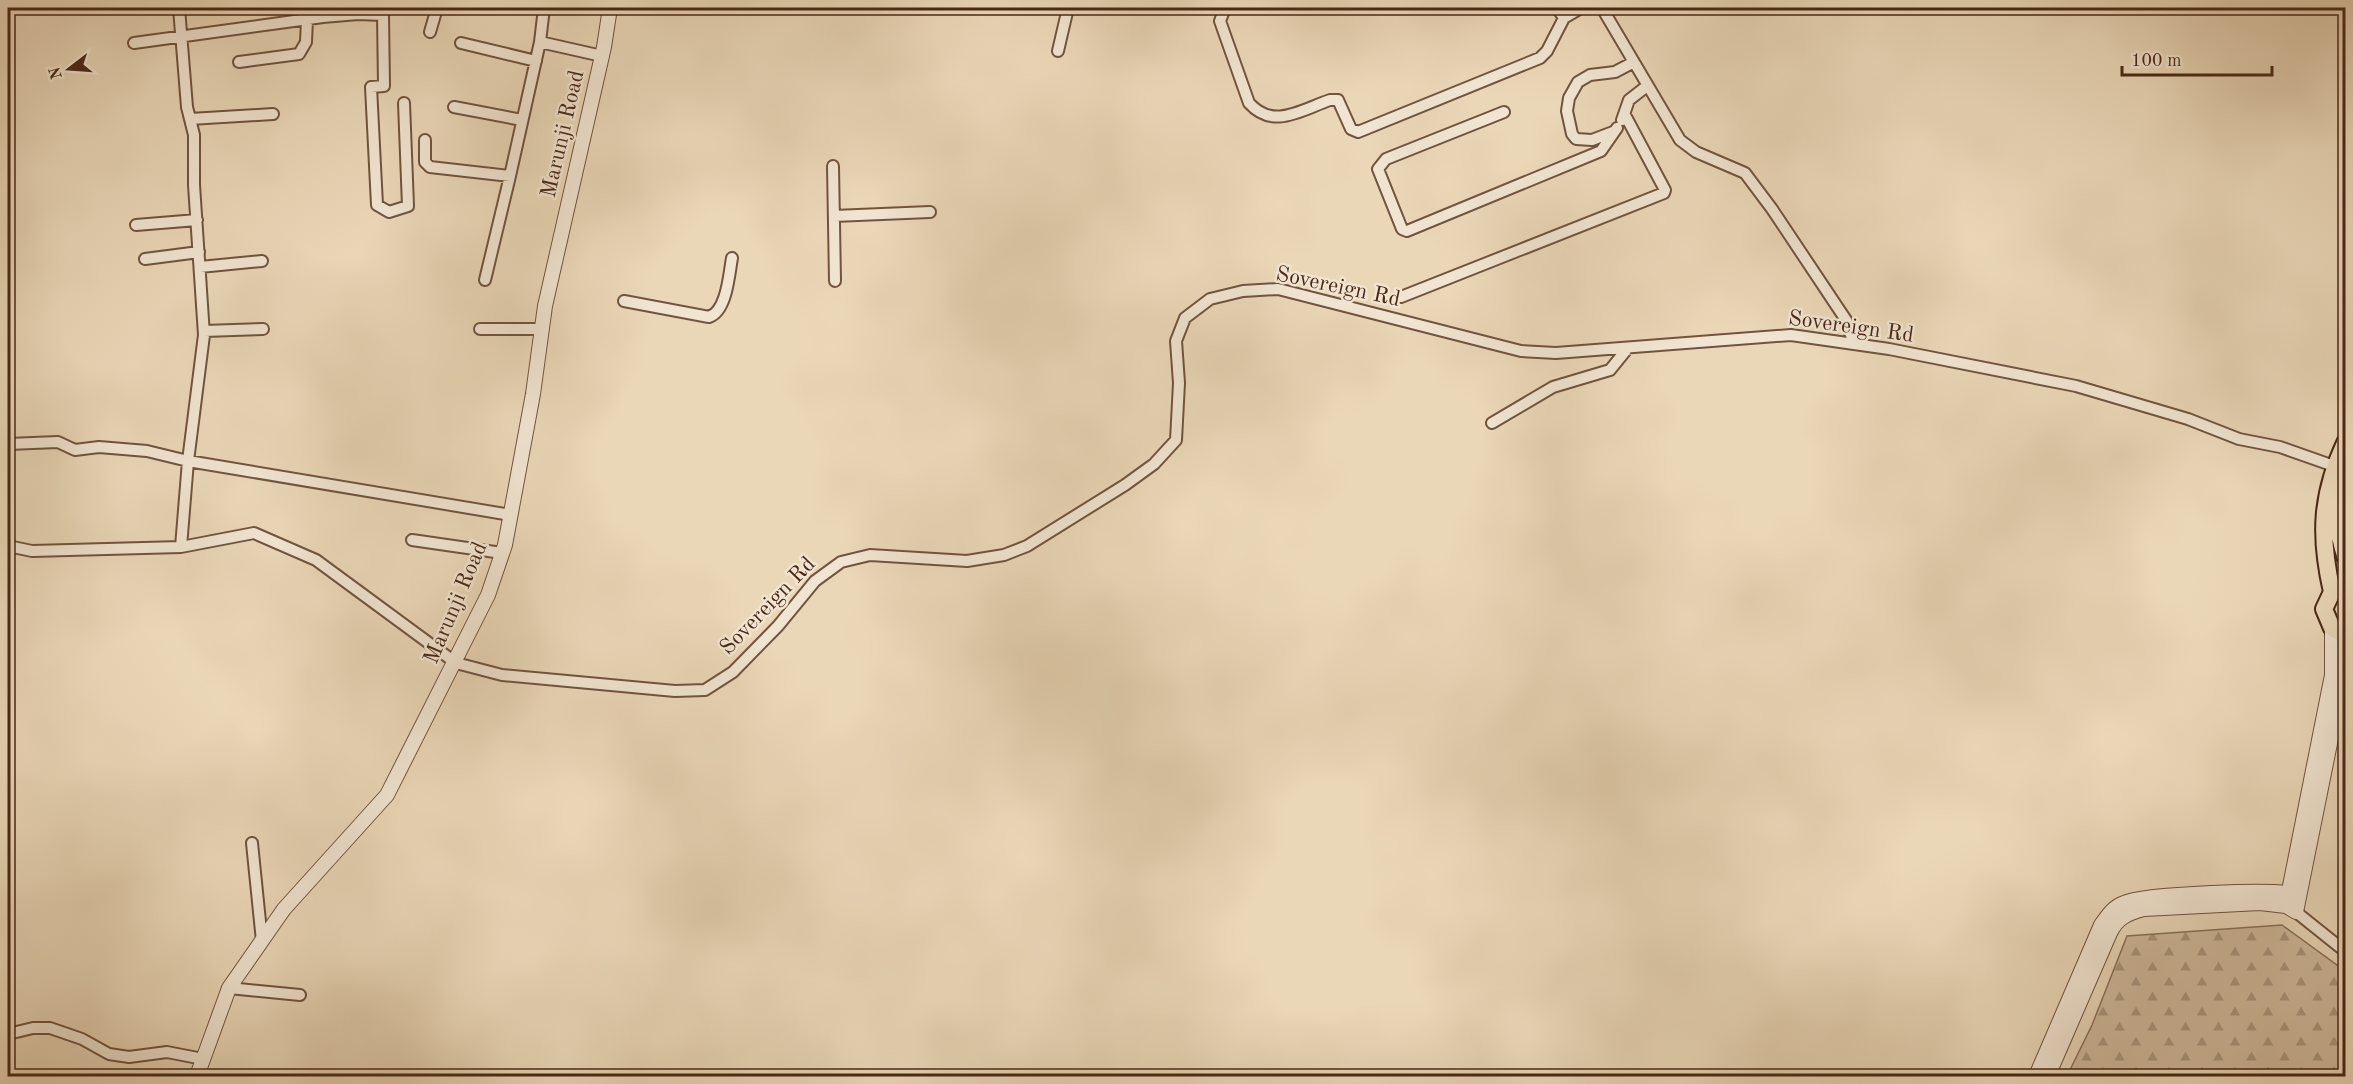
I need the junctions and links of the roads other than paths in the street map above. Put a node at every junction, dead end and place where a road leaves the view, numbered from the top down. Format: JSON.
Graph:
{"nodes":[{"id":1,"x":178,"y":8,"type":"edge"},
{"id":2,"x":437,"y":8,"type":"edge"},
{"id":3,"x":544,"y":8,"type":"edge"},
{"id":4,"x":610,"y":8,"type":"edge"},
{"id":5,"x":1068,"y":8,"type":"edge"},
{"id":6,"x":1224,"y":8,"type":"edge"},
{"id":7,"x":1557,"y":8,"type":"edge"},
{"id":8,"x":1581,"y":8,"type":"edge"},
{"id":9,"x":1602,"y":8,"type":"edge"},
{"id":10,"x":383,"y":11,"type":"edge"},
{"id":11,"x":1564,"y":18,"type":"junction"},
{"id":12,"x":307,"y":19,"type":"junction"},
{"id":13,"x":430,"y":32,"type":"dead end"},
{"id":14,"x":180,"y":36,"type":"junction"},
{"id":15,"x":540,"y":42,"type":"junction"},
{"id":16,"x":134,"y":43,"type":"dead end"},
{"id":17,"x":460,"y":43,"type":"dead end"},
{"id":18,"x":1058,"y":51,"type":"dead end"},
{"id":19,"x":602,"y":56,"type":"junction"},
{"id":20,"x":536,"y":61,"type":"junction"},
{"id":21,"x":239,"y":62,"type":"dead end"},
{"id":22,"x":1634,"y":62,"type":"junction"},
{"id":23,"x":1647,"y":86,"type":"junction"},
{"id":24,"x":404,"y":103,"type":"dead end"},
{"id":25,"x":454,"y":107,"type":"dead end"},
{"id":26,"x":1504,"y":112,"type":"dead end"},
{"id":27,"x":273,"y":114,"type":"dead end"},
{"id":28,"x":1625,"y":115,"type":"junction"},
{"id":29,"x":190,"y":119,"type":"junction"},
{"id":30,"x":522,"y":120,"type":"junction"},
{"id":31,"x":1617,"y":128,"type":"junction"},
{"id":32,"x":425,"y":140,"type":"dead end"},
{"id":33,"x":832,"y":166,"type":"dead end"},
{"id":34,"x":510,"y":176,"type":"junction"},
{"id":35,"x":930,"y":212,"type":"dead end"},
{"id":36,"x":834,"y":216,"type":"junction"},
{"id":37,"x":197,"y":219,"type":"junction"},
{"id":38,"x":136,"y":225,"type":"dead end"},
{"id":39,"x":199,"y":252,"type":"junction"},
{"id":40,"x":732,"y":258,"type":"dead end"},
{"id":41,"x":145,"y":259,"type":"dead end"},
{"id":42,"x":262,"y":261,"type":"dead end"},
{"id":43,"x":200,"y":267,"type":"junction"},
{"id":44,"x":485,"y":280,"type":"dead end"},
{"id":45,"x":835,"y":281,"type":"dead end"},
{"id":46,"x":1401,"y":297,"type":"dead end"},
{"id":47,"x":624,"y":301,"type":"dead end"},
{"id":48,"x":263,"y":329,"type":"dead end"},
{"id":49,"x":480,"y":329,"type":"dead end"},
{"id":50,"x":541,"y":329,"type":"junction"},
{"id":51,"x":204,"y":331,"type":"junction"},
{"id":52,"x":1854,"y":344,"type":"junction"},
{"id":53,"x":1627,"y":349,"type":"junction"},
{"id":54,"x":1492,"y":423,"type":"dead end"},
{"id":55,"x":2346,"y":441,"type":"edge"},
{"id":56,"x":8,"y":444,"type":"edge"},
{"id":57,"x":188,"y":460,"type":"junction"},
{"id":58,"x":2334,"y":466,"type":"junction"},
{"id":59,"x":2346,"y":480,"type":"edge"},
{"id":60,"x":2342,"y":506,"type":"edge"},
{"id":61,"x":511,"y":515,"type":"junction"},
{"id":62,"x":412,"y":540,"type":"dead end"},
{"id":63,"x":8,"y":546,"type":"edge"},
{"id":64,"x":181,"y":548,"type":"junction"},
{"id":65,"x":502,"y":553,"type":"junction"},
{"id":66,"x":2346,"y":558,"type":"edge"},
{"id":67,"x":2339,"y":589,"type":"edge"},
{"id":68,"x":2339,"y":632,"type":"edge"},
{"id":69,"x":456,"y":663,"type":"junction"},
{"id":70,"x":2346,"y":664,"type":"edge"},
{"id":71,"x":2343,"y":684,"type":"edge"},
{"id":72,"x":252,"y":843,"type":"dead end"},
{"id":73,"x":2296,"y":894,"type":"junction"},
{"id":74,"x":2291,"y":909,"type":"junction"},
{"id":75,"x":262,"y":941,"type":"junction"},
{"id":76,"x":2346,"y":952,"type":"edge"},
{"id":77,"x":229,"y":988,"type":"junction"},
{"id":78,"x":300,"y":995,"type":"dead end"},
{"id":79,"x":8,"y":1034,"type":"edge"},
{"id":80,"x":203,"y":1059,"type":"junction"},
{"id":81,"x":197,"y":1077,"type":"edge"},
{"id":82,"x":2036,"y":1077,"type":"edge"},
{"id":83,"x":2048,"y":1077,"type":"edge"}],
"edges":[{"from":1,"to":14,"type":"street"},
{"from":2,"to":13,"type":"street"},
{"from":3,"to":15,"type":"street"},
{"from":4,"to":19,"type":"street","name":"Marunji Road"},
{"from":5,"to":18,"type":"street"},
{"from":6,"to":11,"type":"street"},
{"from":7,"to":11,"type":"street"},
{"from":8,"to":11,"type":"street"},
{"from":9,"to":22,"type":"street"},
{"from":10,"to":12,"type":"street"},
{"from":10,"to":24,"type":"street"},
{"from":12,"to":14,"type":"street"},
{"from":12,"to":21,"type":"street"},
{"from":14,"to":16,"type":"street"},
{"from":14,"to":29,"type":"street"},
{"from":15,"to":19,"type":"street"},
{"from":15,"to":20,"type":"street"},
{"from":17,"to":20,"type":"street"},
{"from":19,"to":50,"type":"street","name":"Marunji Road"},
{"from":20,"to":30,"type":"street"},
{"from":22,"to":23,"type":"street"},
{"from":22,"to":31,"type":"street"},
{"from":23,"to":28,"type":"street"},
{"from":23,"to":52,"type":"street"},
{"from":25,"to":30,"type":"street"},
{"from":26,"to":31,"type":"street"},
{"from":27,"to":29,"type":"street"},
{"from":28,"to":31,"type":"street"},
{"from":28,"to":46,"type":"street"},
{"from":29,"to":37,"type":"street"},
{"from":30,"to":34,"type":"street"},
{"from":32,"to":34,"type":"street"},
{"from":33,"to":36,"type":"street"},
{"from":34,"to":44,"type":"street"},
{"from":35,"to":36,"type":"street"},
{"from":36,"to":45,"type":"street"},
{"from":37,"to":38,"type":"street"},
{"from":37,"to":39,"type":"street"},
{"from":39,"to":41,"type":"street"},
{"from":39,"to":43,"type":"street"},
{"from":40,"to":47,"type":"street"},
{"from":42,"to":43,"type":"street"},
{"from":43,"to":51,"type":"street"},
{"from":48,"to":51,"type":"street"},
{"from":49,"to":50,"type":"street"},
{"from":50,"to":61,"type":"street","name":"Marunji Road"},
{"from":51,"to":57,"type":"street"},
{"from":52,"to":53,"type":"street","name":"Sovereign Rd"},
{"from":52,"to":58,"type":"street","name":"Sovereign Rd"},
{"from":53,"to":54,"type":"street"},
{"from":53,"to":69,"type":"street","name":"Sovereign Rd"},
{"from":55,"to":58,"type":"main road"},
{"from":56,"to":57,"type":"street"},
{"from":57,"to":61,"type":"street"},
{"from":57,"to":64,"type":"street"},
{"from":58,"to":67,"type":"main road"},
{"from":59,"to":60,"type":"main road"},
{"from":60,"to":66,"type":"main road"},
{"from":61,"to":65,"type":"street","name":"Marunji Road"},
{"from":62,"to":65,"type":"street"},
{"from":63,"to":64,"type":"street"},
{"from":64,"to":69,"type":"street"},
{"from":65,"to":69,"type":"street","name":"Marunji Road"},
{"from":67,"to":68,"type":"main road"},
{"from":68,"to":73,"type":"street"},
{"from":69,"to":75,"type":"street","name":"Marunji Road"},
{"from":70,"to":71,"type":"street"},
{"from":71,"to":73,"type":"street"},
{"from":72,"to":75,"type":"street"},
{"from":73,"to":74,"type":"street"},
{"from":73,"to":82,"type":"street"},
{"from":74,"to":76,"type":"street"},
{"from":74,"to":83,"type":"street"},
{"from":75,"to":77,"type":"street","name":"Marunji Road"},
{"from":77,"to":78,"type":"street"},
{"from":77,"to":80,"type":"street","name":"Marunji Road"},
{"from":79,"to":80,"type":"street"},
{"from":80,"to":81,"type":"street","name":"Marunji Road"}]}
